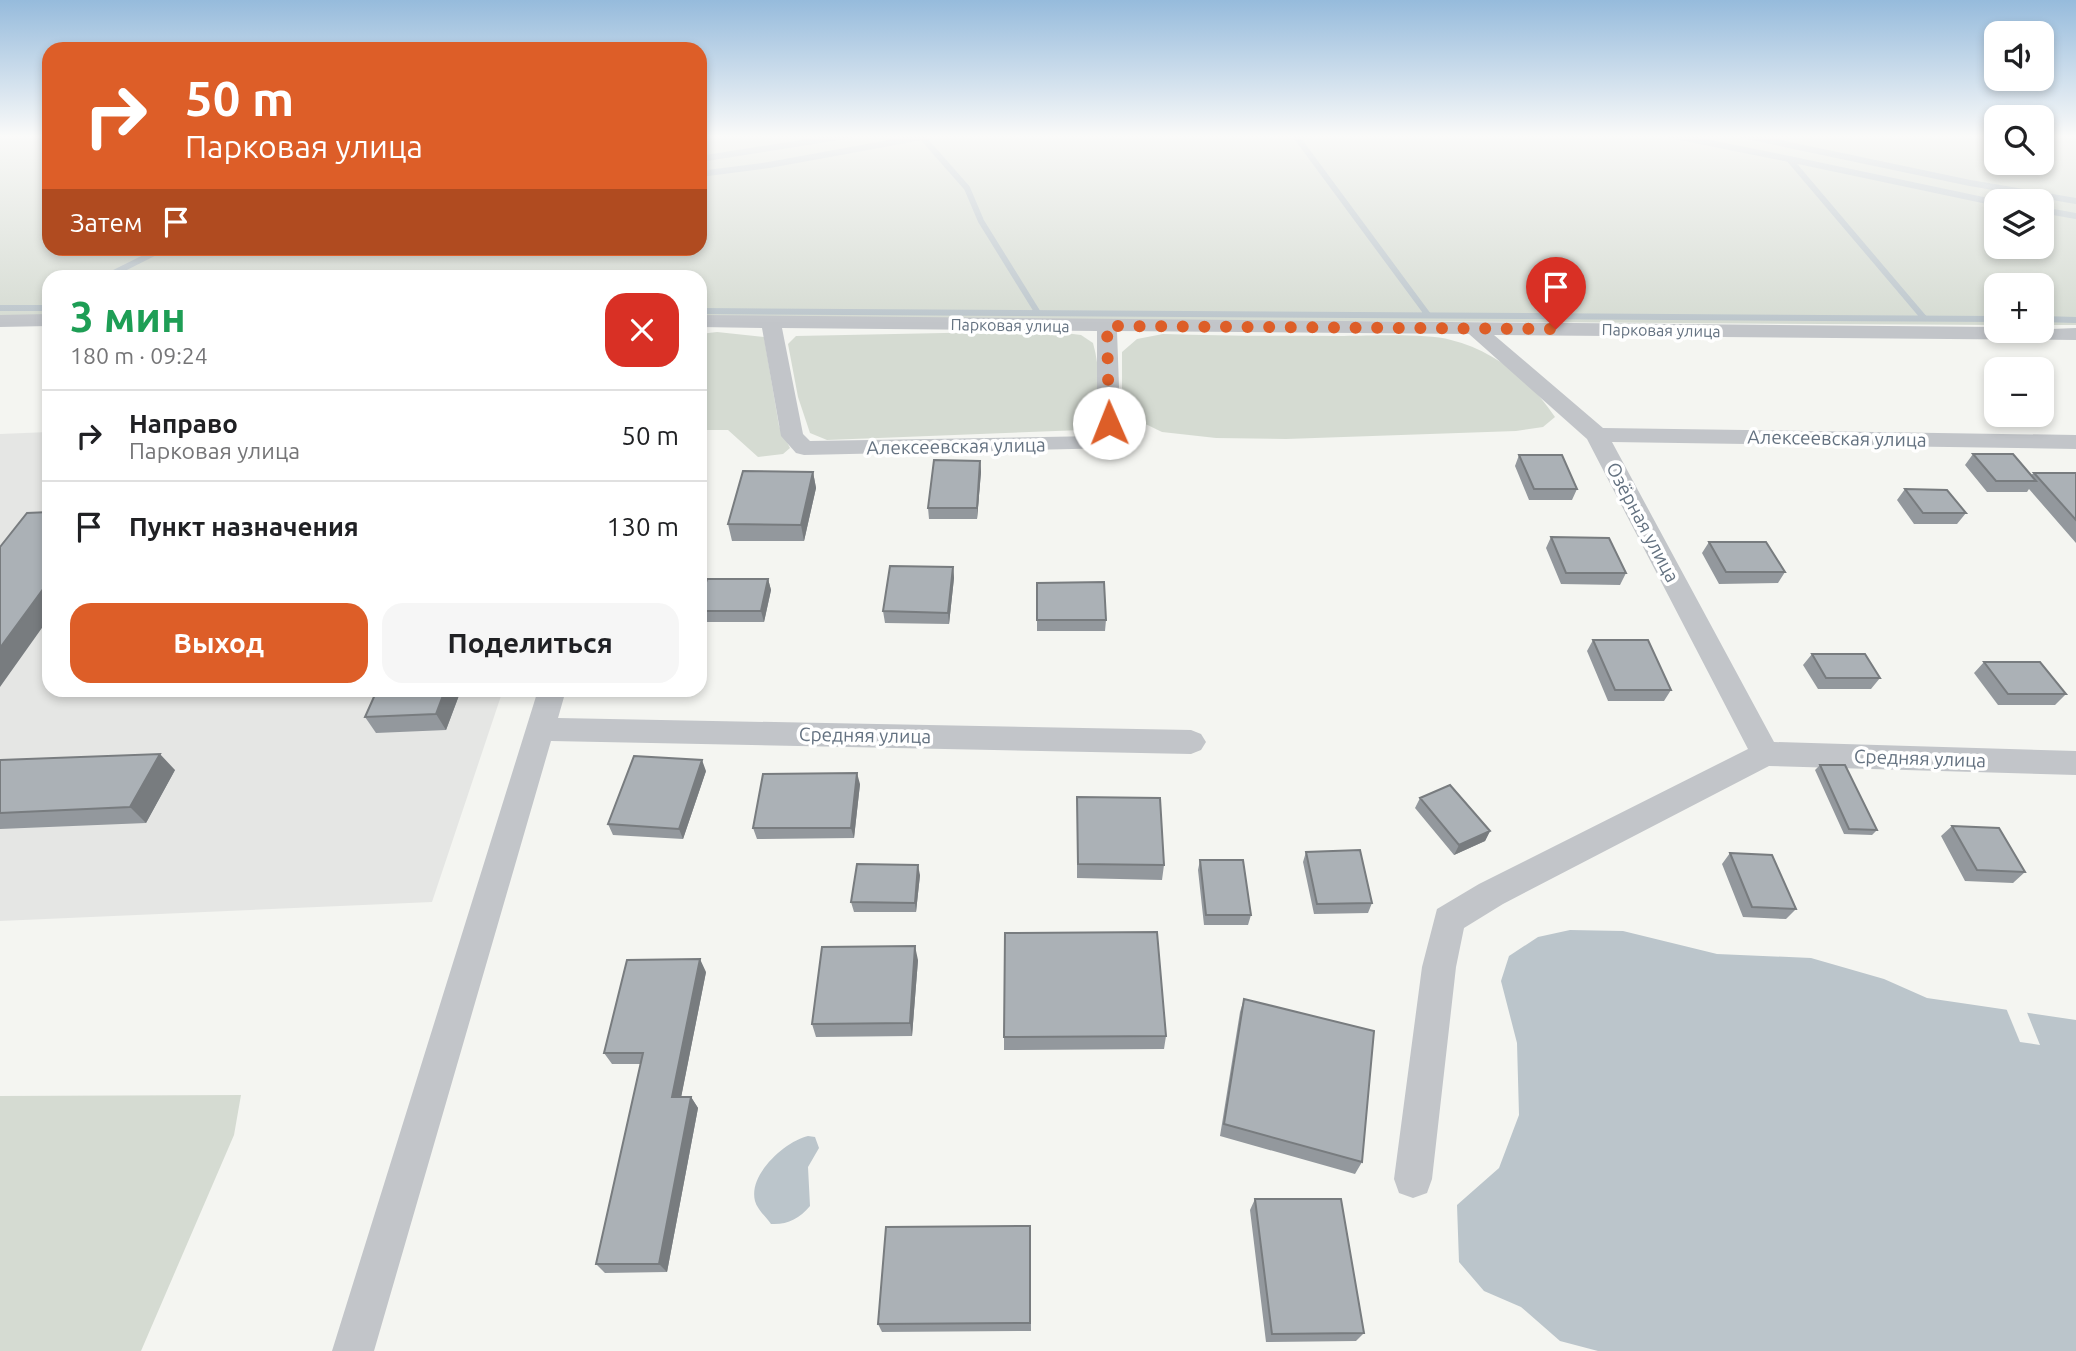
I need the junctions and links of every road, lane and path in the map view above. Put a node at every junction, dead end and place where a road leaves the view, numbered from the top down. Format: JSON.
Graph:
{"nodes":[{"id":1,"x":42,"y":320,"type":"edge"},
{"id":2,"x":0,"y":321,"type":"edge"},
{"id":3,"x":707,"y":321,"type":"edge"},
{"id":4,"x":771,"y":322,"type":"junction"},
{"id":5,"x":1107,"y":326,"type":"junction"},
{"id":6,"x":1474,"y":328,"type":"junction"},
{"id":7,"x":2076,"y":334,"type":"edge"},
{"id":8,"x":1597,"y":435,"type":"junction"},
{"id":9,"x":2076,"y":442,"type":"edge"},
{"id":10,"x":549,"y":697,"type":"edge"},
{"id":11,"x":538,"y":729,"type":"junction"},
{"id":12,"x":1191,"y":742,"type":"dead end"},
{"id":13,"x":1765,"y":754,"type":"junction"},
{"id":14,"x":2076,"y":763,"type":"edge"},
{"id":15,"x":1413,"y":1179,"type":"dead end"},
{"id":16,"x":353,"y":1351,"type":"edge"}],
"edges":[{"from":1,"to":2,"type":"street"},
{"from":3,"to":4,"type":"street","name":"Парковая улица"},
{"from":4,"to":5,"type":"street","name":"Парковая улица"},
{"from":4,"to":5,"type":"street","name":"Алексеевская улица"},
{"from":5,"to":6,"type":"street","name":"Парковая улица"},
{"from":6,"to":7,"type":"street","name":"Парковая улица"},
{"from":6,"to":8,"type":"street","name":"Озёрная улица"},
{"from":8,"to":9,"type":"street","name":"Алексеевская улица"},
{"from":8,"to":13,"type":"street","name":"Озёрная улица"},
{"from":10,"to":11,"type":"street"},
{"from":11,"to":12,"type":"street","name":"Средняя улица"},
{"from":11,"to":16,"type":"street"},
{"from":13,"to":14,"type":"street","name":"Средняя улица"},
{"from":13,"to":15,"type":"street"}]}
